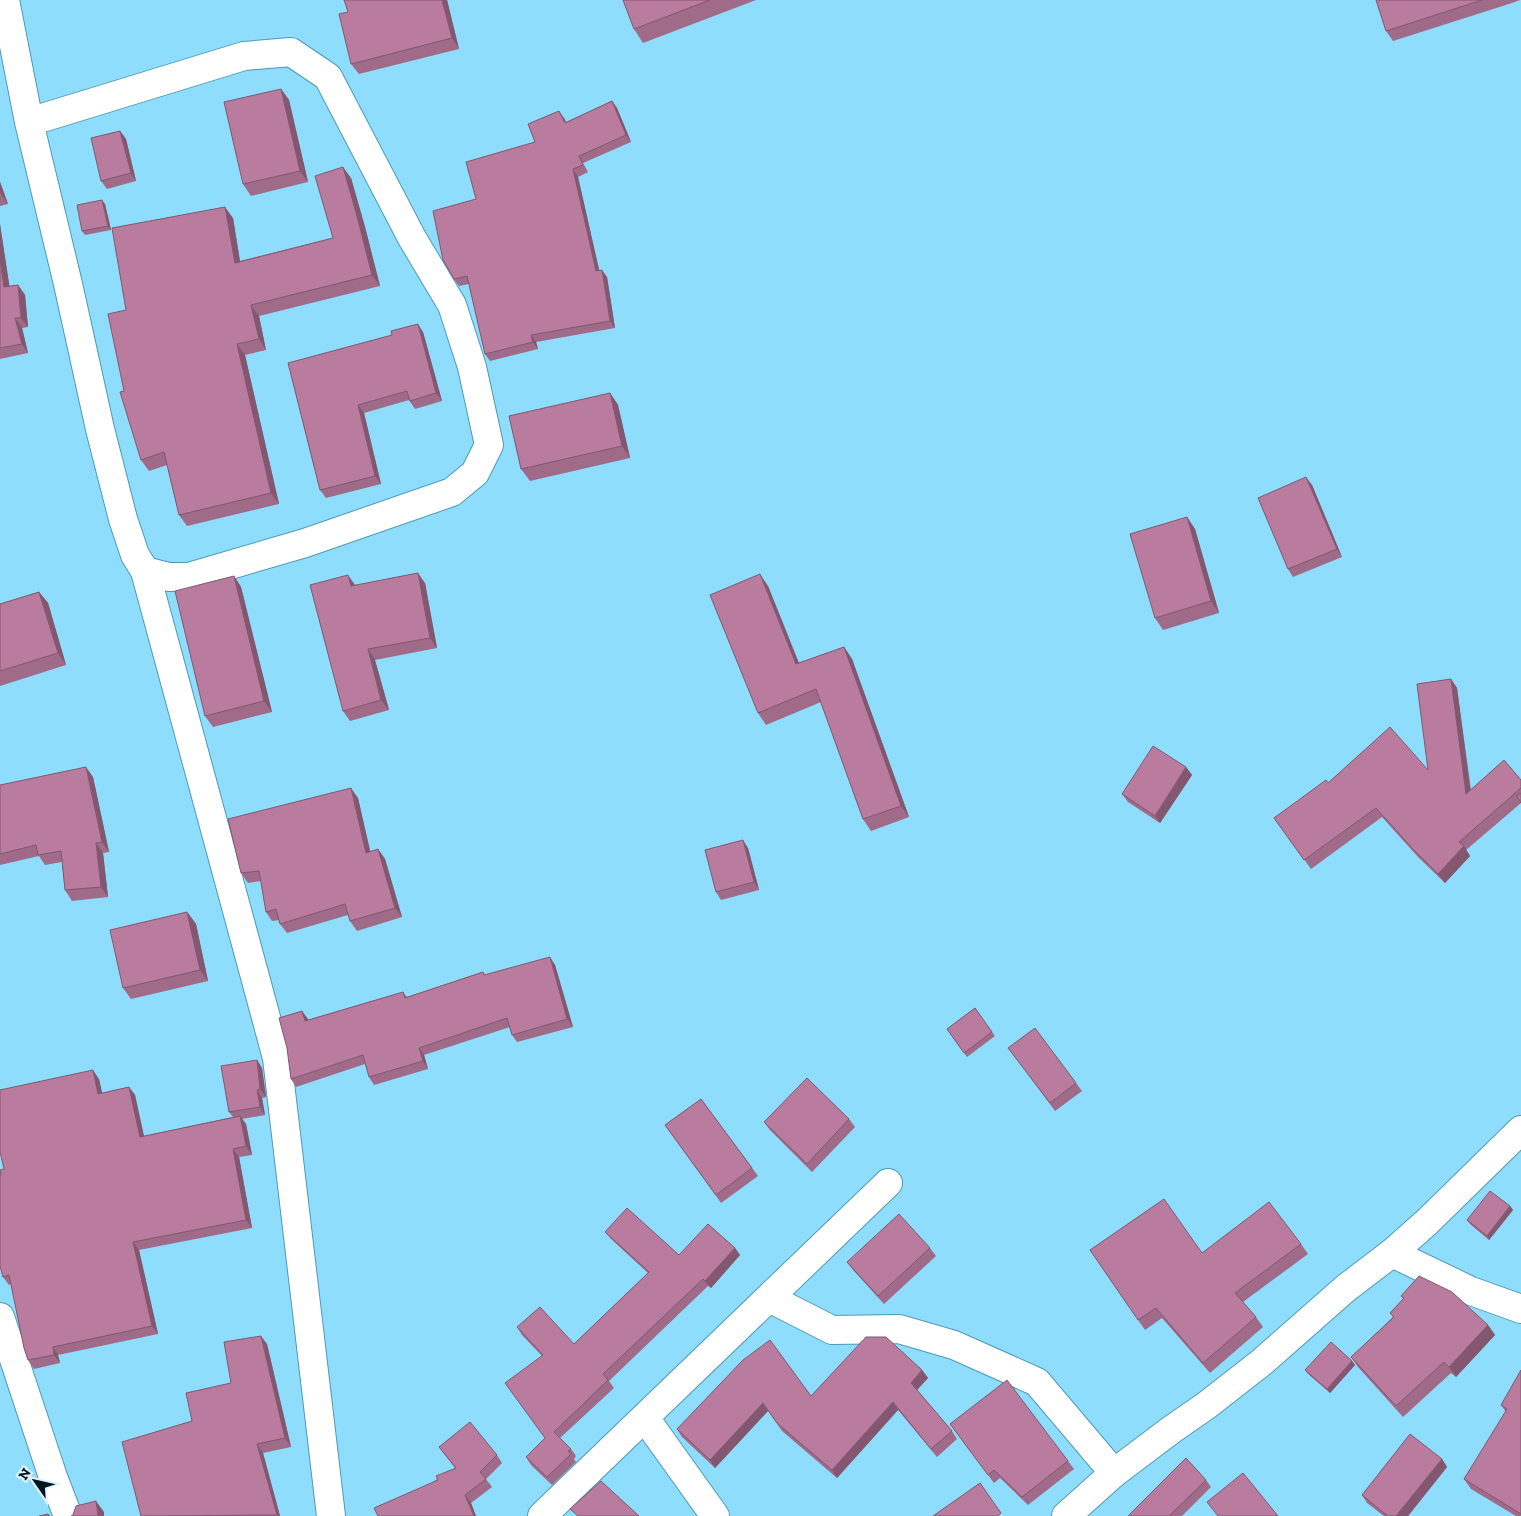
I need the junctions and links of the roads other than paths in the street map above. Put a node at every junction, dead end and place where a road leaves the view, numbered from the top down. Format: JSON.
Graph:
{"nodes":[{"id":1,"x":5,"y":0,"type":"edge"},
{"id":2,"x":29,"y":122,"type":"junction"},
{"id":3,"x":146,"y":571,"type":"junction"},
{"id":4,"x":1521,"y":1130,"type":"edge"},
{"id":5,"x":888,"y":1182,"type":"dead end"},
{"id":6,"x":1392,"y":1253,"type":"junction"},
{"id":7,"x":769,"y":1298,"type":"junction"},
{"id":8,"x":1521,"y":1309,"type":"edge"},
{"id":9,"x":0,"y":1317,"type":"edge"},
{"id":10,"x":645,"y":1418,"type":"junction"},
{"id":11,"x":1114,"y":1473,"type":"junction"},
{"id":12,"x":68,"y":1516,"type":"edge"},
{"id":13,"x":331,"y":1516,"type":"edge"},
{"id":14,"x":542,"y":1516,"type":"edge"},
{"id":15,"x":715,"y":1516,"type":"edge"},
{"id":16,"x":1066,"y":1516,"type":"edge"}],
"edges":[{"from":1,"to":2,"type":"street"},
{"from":2,"to":3,"type":"street"},
{"from":2,"to":3,"type":"street"},
{"from":3,"to":13,"type":"street"},
{"from":4,"to":6,"type":"street"},
{"from":5,"to":7,"type":"street"},
{"from":6,"to":8,"type":"street"},
{"from":6,"to":11,"type":"street"},
{"from":7,"to":10,"type":"street"},
{"from":7,"to":11,"type":"street"},
{"from":9,"to":12,"type":"street"},
{"from":10,"to":14,"type":"street"},
{"from":10,"to":15,"type":"street"},
{"from":11,"to":16,"type":"street"}]}
